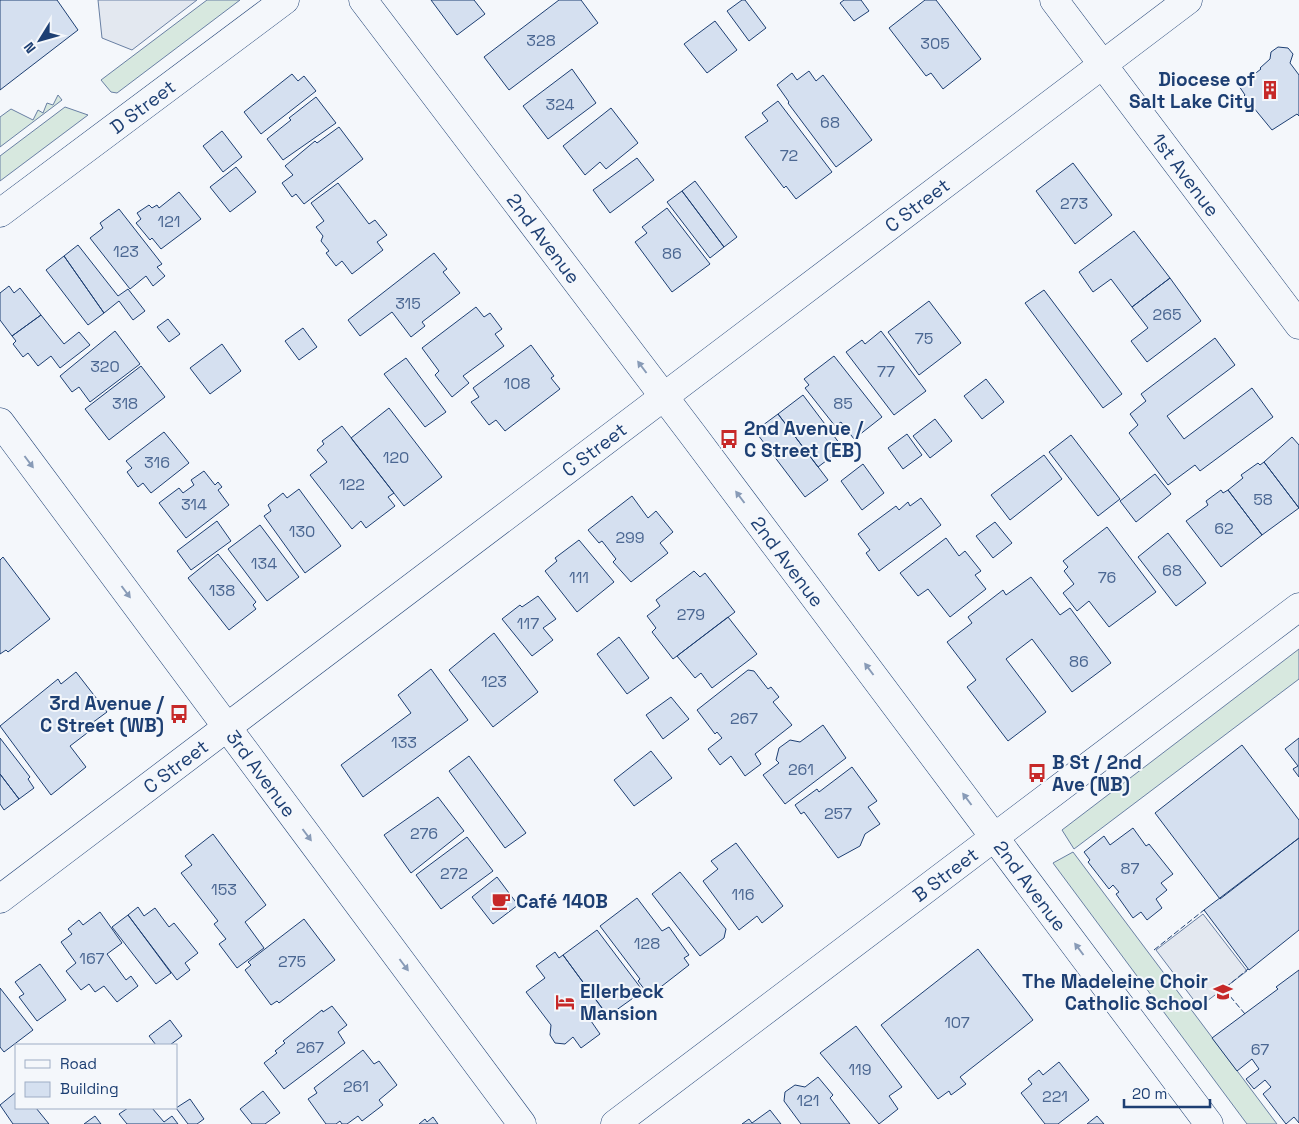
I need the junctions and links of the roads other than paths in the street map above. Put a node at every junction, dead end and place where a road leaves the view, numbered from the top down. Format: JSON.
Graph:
{"nodes":[{"id":1,"x":285,"y":0,"type":"edge"},
{"id":2,"x":363,"y":0,"type":"edge"},
{"id":3,"x":1054,"y":0,"type":"edge"},
{"id":4,"x":1188,"y":0,"type":"edge"},
{"id":5,"x":1103,"y":64,"type":"junction"},
{"id":6,"x":0,"y":213,"type":"edge"},
{"id":7,"x":1299,"y":325,"type":"edge"},
{"id":8,"x":664,"y":396,"type":"junction"},
{"id":9,"x":0,"y":422,"type":"edge"},
{"id":10,"x":1299,"y":607,"type":"edge"},
{"id":11,"x":226,"y":726,"type":"junction"},
{"id":12,"x":996,"y":838,"type":"junction"},
{"id":13,"x":0,"y":899,"type":"edge"},
{"id":14,"x":522,"y":1124,"type":"edge"},
{"id":15,"x":616,"y":1124,"type":"edge"},
{"id":16,"x":1209,"y":1124,"type":"edge"}],
"edges":[{"from":1,"to":6,"type":"street","name":"D Street"},
{"from":8,"to":2,"type":"street","name":"2nd Avenue","one_way":true},
{"from":3,"to":5,"type":"street","name":"1st Avenue"},
{"from":4,"to":5,"type":"street","name":"C Street"},
{"from":5,"to":7,"type":"street","name":"1st Avenue"},
{"from":5,"to":8,"type":"street","name":"C Street"},
{"from":8,"to":11,"type":"street","name":"C Street"},
{"from":12,"to":8,"type":"street","name":"2nd Avenue","one_way":true},
{"from":9,"to":11,"type":"street","name":"3rd Avenue","one_way":true},
{"from":10,"to":12,"type":"street","name":"B Street"},
{"from":11,"to":13,"type":"street","name":"C Street"},
{"from":11,"to":14,"type":"street","name":"3rd Avenue","one_way":true},
{"from":12,"to":15,"type":"street","name":"B Street"},
{"from":16,"to":12,"type":"street","name":"2nd Avenue","one_way":true}]}
